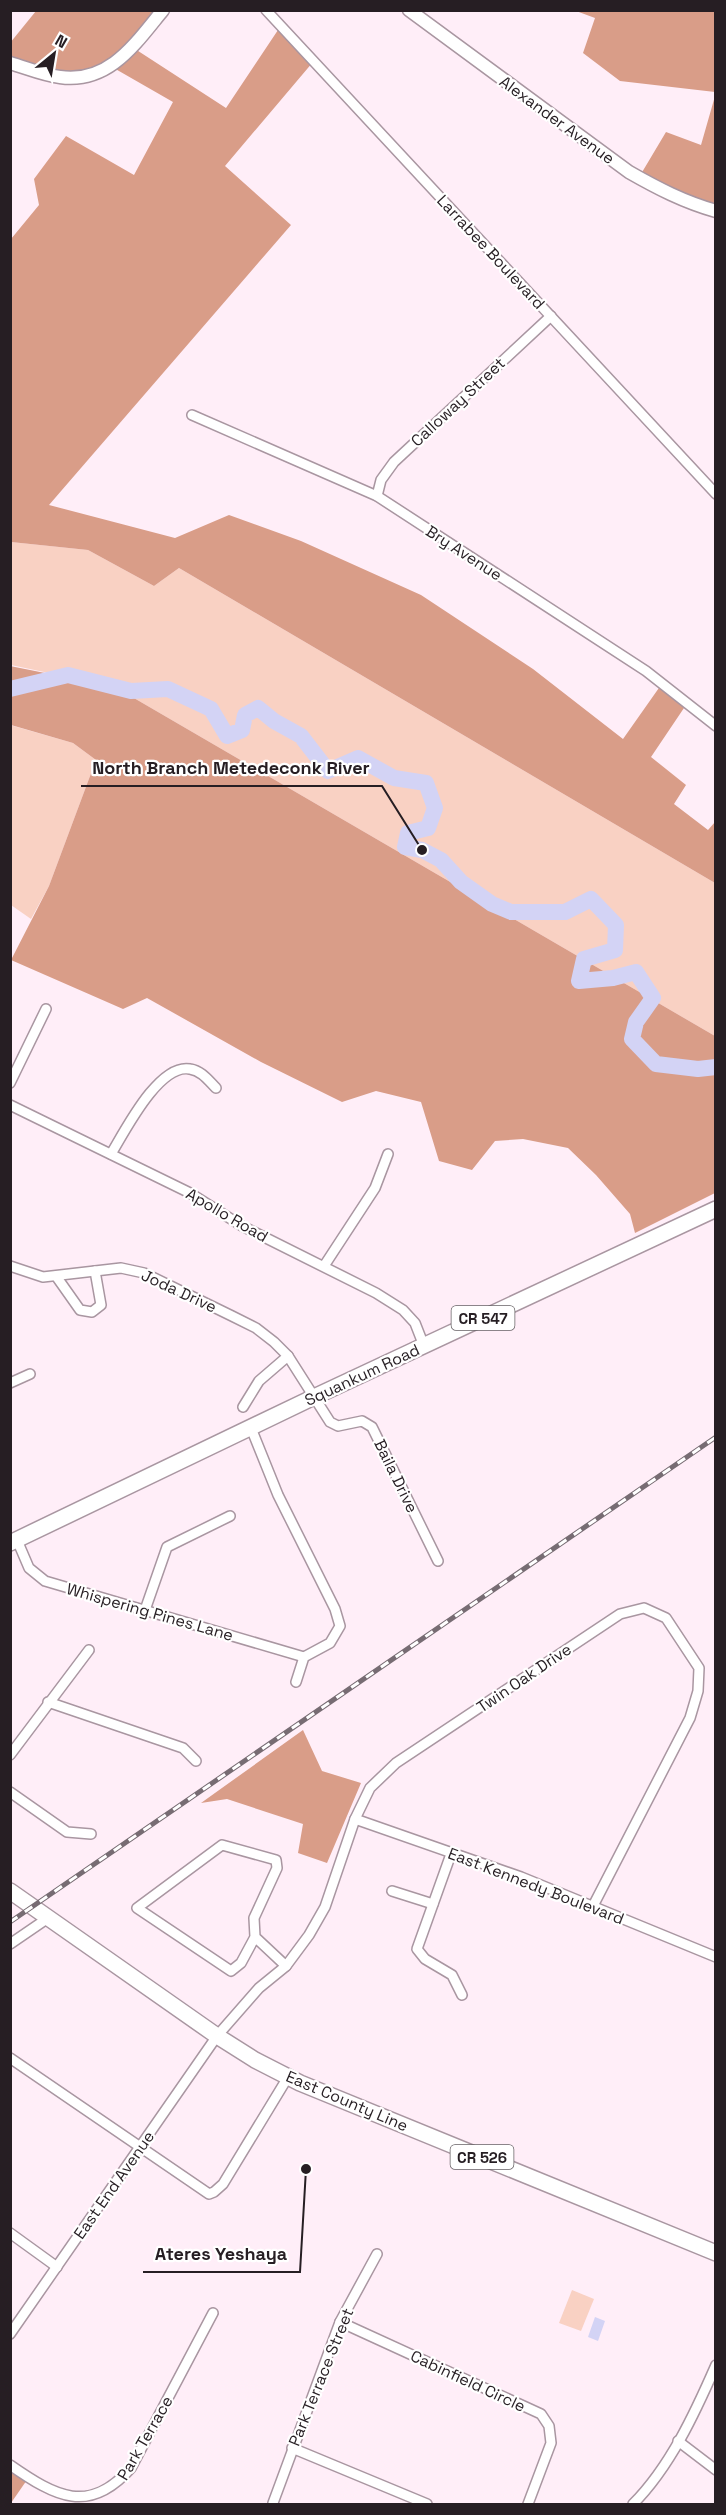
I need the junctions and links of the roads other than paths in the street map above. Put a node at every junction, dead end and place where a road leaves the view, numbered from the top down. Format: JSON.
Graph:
{"nodes":[{"id":1,"x":163,"y":10,"type":"edge"},
{"id":2,"x":266,"y":10,"type":"edge"},
{"id":3,"x":409,"y":10,"type":"edge"},
{"id":4,"x":10,"y":63,"type":"edge"},
{"id":5,"x":716,"y":211,"type":"edge"},
{"id":6,"x":551,"y":316,"type":"junction"},
{"id":7,"x":192,"y":415,"type":"dead end"},
{"id":8,"x":716,"y":494,"type":"edge"},
{"id":9,"x":377,"y":496,"type":"junction"},
{"id":10,"x":716,"y":726,"type":"edge"},
{"id":11,"x":46,"y":1008,"type":"dead end"},
{"id":12,"x":10,"y":1083,"type":"edge"},
{"id":13,"x":216,"y":1088,"type":"dead end"},
{"id":14,"x":10,"y":1105,"type":"edge"},
{"id":15,"x":111,"y":1154,"type":"junction"},
{"id":16,"x":388,"y":1154,"type":"dead end"},
{"id":17,"x":716,"y":1209,"type":"edge"},
{"id":18,"x":10,"y":1266,"type":"edge"},
{"id":19,"x":324,"y":1266,"type":"junction"},
{"id":20,"x":95,"y":1271,"type":"junction"},
{"id":21,"x":56,"y":1276,"type":"junction"},
{"id":22,"x":424,"y":1346,"type":"junction"},
{"id":23,"x":288,"y":1356,"type":"junction"},
{"id":24,"x":30,"y":1374,"type":"dead end"},
{"id":25,"x":10,"y":1383,"type":"edge"},
{"id":26,"x":314,"y":1397,"type":"junction"},
{"id":27,"x":243,"y":1407,"type":"dead end"},
{"id":28,"x":250,"y":1428,"type":"junction"},
{"id":29,"x":230,"y":1516,"type":"dead end"},
{"id":30,"x":14,"y":1542,"type":"edge"},
{"id":31,"x":438,"y":1561,"type":"dead end"},
{"id":32,"x":145,"y":1611,"type":"junction"},
{"id":33,"x":89,"y":1650,"type":"dead end"},
{"id":34,"x":303,"y":1657,"type":"junction"},
{"id":35,"x":296,"y":1682,"type":"dead end"},
{"id":36,"x":48,"y":1702,"type":"junction"},
{"id":37,"x":10,"y":1755,"type":"edge"},
{"id":38,"x":196,"y":1761,"type":"dead end"},
{"id":39,"x":10,"y":1792,"type":"edge"},
{"id":40,"x":355,"y":1819,"type":"junction"},
{"id":41,"x":91,"y":1834,"type":"dead end"},
{"id":42,"x":451,"y":1854,"type":"junction"},
{"id":43,"x":10,"y":1891,"type":"edge"},
{"id":44,"x":392,"y":1891,"type":"dead end"},
{"id":45,"x":433,"y":1904,"type":"junction"},
{"id":46,"x":593,"y":1906,"type":"junction"},
{"id":47,"x":48,"y":1918,"type":"junction"},
{"id":48,"x":255,"y":1937,"type":"junction"},
{"id":49,"x":10,"y":1944,"type":"edge"},
{"id":50,"x":716,"y":1957,"type":"edge"},
{"id":51,"x":286,"y":1966,"type":"junction"},
{"id":52,"x":462,"y":1995,"type":"dead end"},
{"id":53,"x":217,"y":2036,"type":"junction"},
{"id":54,"x":10,"y":2058,"type":"edge"},
{"id":55,"x":288,"y":2077,"type":"junction"},
{"id":56,"x":139,"y":2148,"type":"junction"},
{"id":57,"x":10,"y":2233,"type":"edge"},
{"id":58,"x":716,"y":2253,"type":"edge"},
{"id":59,"x":377,"y":2254,"type":"dead end"},
{"id":60,"x":57,"y":2266,"type":"junction"},
{"id":61,"x":213,"y":2313,"type":"dead end"},
{"id":62,"x":340,"y":2322,"type":"junction"},
{"id":63,"x":10,"y":2334,"type":"edge"},
{"id":64,"x":716,"y":2365,"type":"edge"},
{"id":65,"x":678,"y":2441,"type":"junction"},
{"id":66,"x":292,"y":2448,"type":"junction"},
{"id":67,"x":10,"y":2465,"type":"edge"},
{"id":68,"x":716,"y":2470,"type":"edge"},
{"id":69,"x":273,"y":2503,"type":"dead end"},
{"id":70,"x":427,"y":2505,"type":"edge"},
{"id":71,"x":528,"y":2505,"type":"edge"},
{"id":72,"x":633,"y":2505,"type":"edge"}],
"edges":[{"from":1,"to":4,"type":"street"},
{"from":2,"to":6,"type":"street","name":"Larrabee Boulevard"},
{"from":3,"to":5,"type":"street","name":"Alexander Avenue"},
{"from":6,"to":8,"type":"street","name":"Larrabee Boulevard"},
{"from":6,"to":9,"type":"street","name":"Calloway Street"},
{"from":7,"to":9,"type":"street","name":"Bry Avenue"},
{"from":9,"to":10,"type":"street","name":"Bry Avenue"},
{"from":11,"to":12,"type":"street"},
{"from":13,"to":15,"type":"street"},
{"from":14,"to":15,"type":"street","name":"Apollo Road"},
{"from":15,"to":19,"type":"street","name":"Apollo Road"},
{"from":16,"to":19,"type":"street"},
{"from":17,"to":22,"type":"main road","name":"Squankum Road","number":"CR 547"},
{"from":18,"to":21,"type":"street","name":"Joda Drive"},
{"from":19,"to":22,"type":"street","name":"Apollo Road"},
{"from":20,"to":21,"type":"street","name":"Joda Drive"},
{"from":20,"to":21,"type":"street"},
{"from":20,"to":23,"type":"street","name":"Joda Drive"},
{"from":22,"to":26,"type":"main road","name":"Squankum Road","number":"CR 547"},
{"from":23,"to":26,"type":"street","name":"Joda Drive"},
{"from":23,"to":27,"type":"street"},
{"from":24,"to":25,"type":"street"},
{"from":26,"to":28,"type":"main road","name":"Squankum Road","number":"CR 547"},
{"from":26,"to":31,"type":"street","name":"Baila Drive"},
{"from":28,"to":30,"type":"main road","name":"Squankum Road","number":"CR 547"},
{"from":28,"to":34,"type":"street"},
{"from":29,"to":32,"type":"street"},
{"from":30,"to":32,"type":"street","name":"Whispering Pines Lane"},
{"from":32,"to":34,"type":"street","name":"Whispering Pines Lane"},
{"from":33,"to":36,"type":"street"},
{"from":34,"to":35,"type":"street"},
{"from":36,"to":37,"type":"street"},
{"from":36,"to":38,"type":"street"},
{"from":39,"to":41,"type":"street"},
{"from":40,"to":42,"type":"street","name":"East Kennedy Boulevard"},
{"from":40,"to":46,"type":"street","name":"Twin Oak Drive"},
{"from":40,"to":51,"type":"street","name":"Twin Oak Drive"},
{"from":42,"to":45,"type":"street"},
{"from":42,"to":46,"type":"street","name":"East Kennedy Boulevard"},
{"from":43,"to":47,"type":"main road","name":"East County Line","number":"CR 526"},
{"from":44,"to":45,"type":"street"},
{"from":45,"to":52,"type":"street"},
{"from":46,"to":50,"type":"street","name":"East Kennedy Boulevard"},
{"from":47,"to":49,"type":"street"},
{"from":47,"to":53,"type":"main road","name":"East County Line","number":"CR 526"},
{"from":48,"to":48,"type":"street"},
{"from":48,"to":51,"type":"street"},
{"from":51,"to":53,"type":"street","name":"Twin Oak Drive"},
{"from":53,"to":55,"type":"main road","name":"East County Line","number":"CR 526"},
{"from":53,"to":56,"type":"street","name":"East End Avenue"},
{"from":54,"to":56,"type":"street"},
{"from":55,"to":56,"type":"street"},
{"from":55,"to":58,"type":"main road","name":"East County Line","number":"CR 526"},
{"from":56,"to":60,"type":"street","name":"East End Avenue"},
{"from":57,"to":60,"type":"street"},
{"from":59,"to":62,"type":"street","name":"Park Terrace Street"},
{"from":60,"to":63,"type":"street","name":"East End Avenue"},
{"from":61,"to":67,"type":"street","name":"Park Terrace"},
{"from":62,"to":66,"type":"street","name":"Park Terrace Street"},
{"from":62,"to":71,"type":"street","name":"Cabinfield Circle"},
{"from":64,"to":65,"type":"street"},
{"from":65,"to":68,"type":"street"},
{"from":65,"to":72,"type":"street"},
{"from":66,"to":69,"type":"street","name":"Park Terrace Street"},
{"from":66,"to":70,"type":"street"}]}
